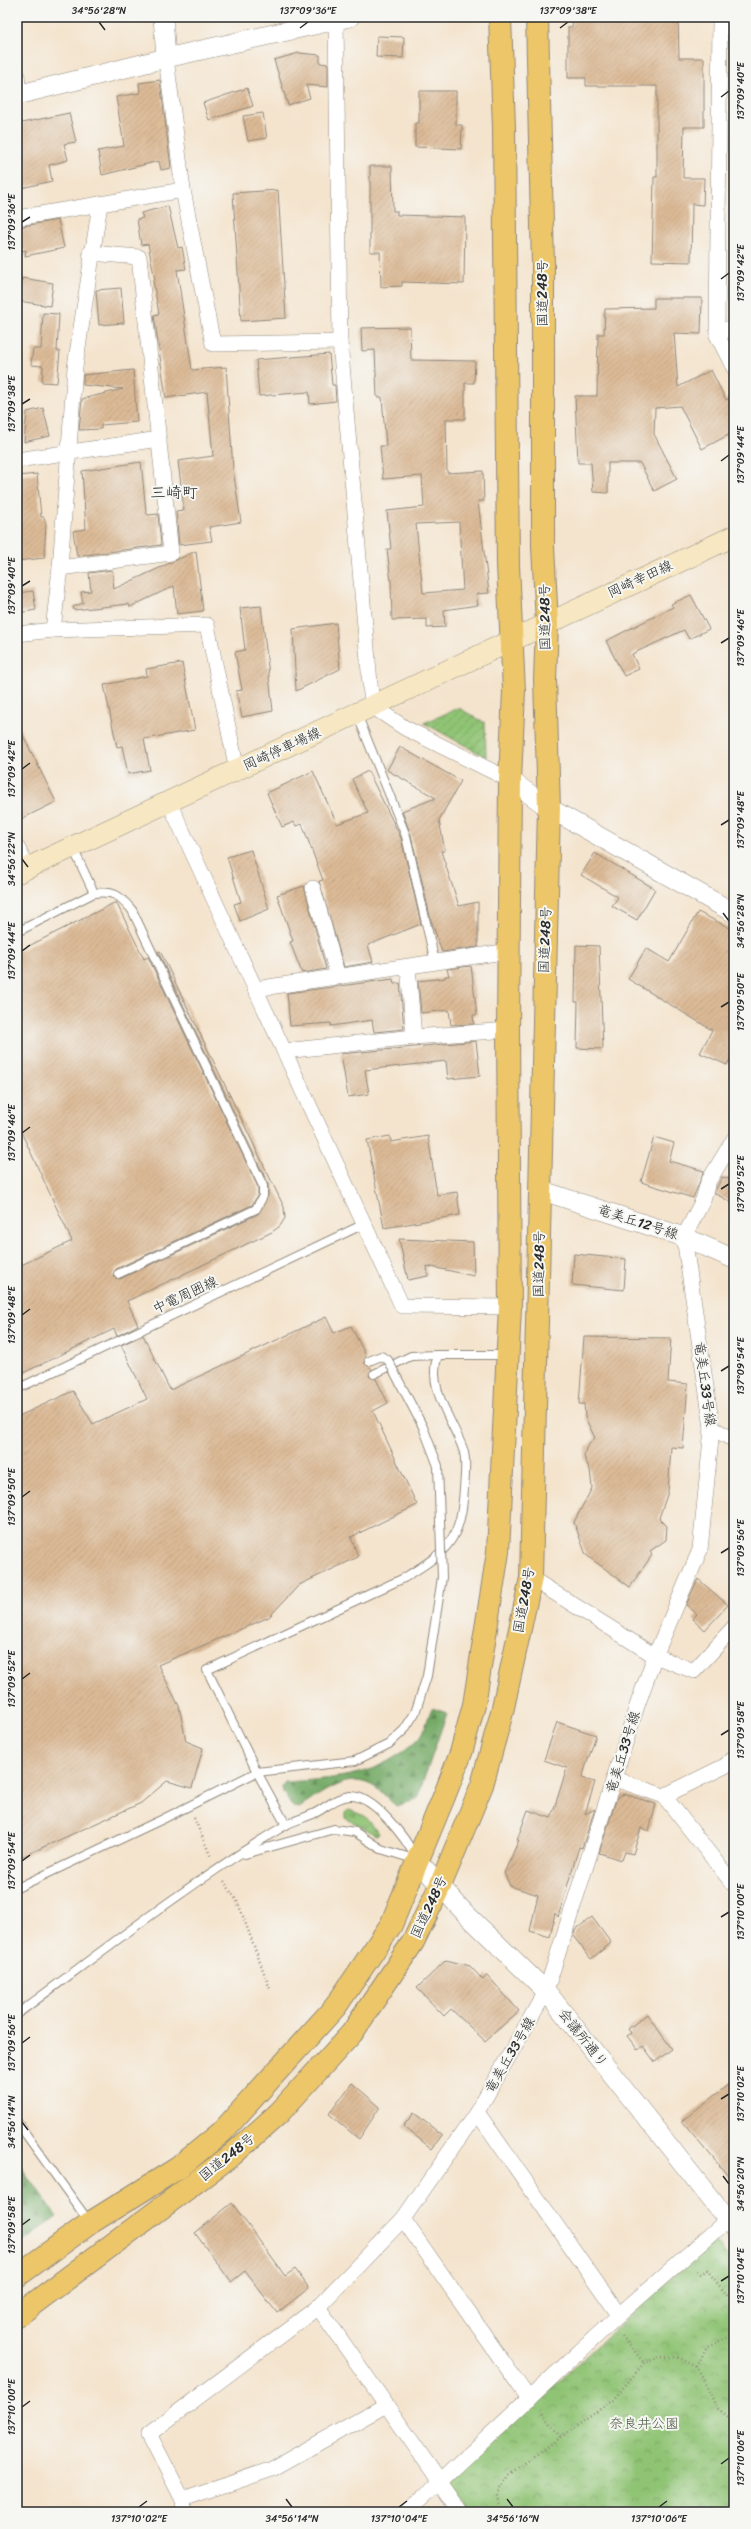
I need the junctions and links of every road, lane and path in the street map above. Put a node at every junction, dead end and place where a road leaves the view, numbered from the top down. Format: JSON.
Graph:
{"nodes":[{"id":1,"x":163,"y":17,"type":"edge"},
{"id":2,"x":500,"y":17,"type":"edge"},
{"id":3,"x":537,"y":17,"type":"edge"},
{"id":4,"x":720,"y":17,"type":"edge"},
{"id":5,"x":341,"y":18,"type":"edge"},
{"id":6,"x":166,"y":58,"type":"junction"},
{"id":7,"x":17,"y":74,"type":"edge"},
{"id":8,"x":18,"y":95,"type":"edge"},
{"id":9,"x":183,"y":190,"type":"junction"},
{"id":10,"x":100,"y":204,"type":"junction"},
{"id":11,"x":17,"y":218,"type":"edge"},
{"id":12,"x":90,"y":253,"type":"junction"},
{"id":13,"x":734,"y":326,"type":"edge"},
{"id":14,"x":717,"y":335,"type":"junction"},
{"id":15,"x":340,"y":342,"type":"junction"},
{"id":16,"x":734,"y":368,"type":"edge"},
{"id":17,"x":159,"y":438,"type":"junction"},
{"id":18,"x":67,"y":452,"type":"junction"},
{"id":19,"x":17,"y":460,"type":"edge"},
{"id":20,"x":734,"y":536,"type":"edge"},
{"id":21,"x":60,"y":568,"type":"junction"},
{"id":22,"x":547,"y":624,"type":"junction"},
{"id":23,"x":53,"y":630,"type":"junction"},
{"id":24,"x":17,"y":634,"type":"edge"},
{"id":25,"x":512,"y":640,"type":"junction"},
{"id":26,"x":364,"y":710,"type":"junction"},
{"id":27,"x":237,"y":770,"type":"junction"},
{"id":28,"x":510,"y":780,"type":"junction"},
{"id":29,"x":168,"y":802,"type":"junction"},
{"id":30,"x":549,"y":808,"type":"junction"},
{"id":31,"x":17,"y":846,"type":"edge"},
{"id":32,"x":73,"y":848,"type":"junction"},
{"id":33,"x":22,"y":871,"type":"edge"},
{"id":34,"x":313,"y":888,"type":"dead end"},
{"id":35,"x":94,"y":893,"type":"junction"},
{"id":36,"x":734,"y":913,"type":"edge"},
{"id":37,"x":17,"y":932,"type":"edge"},
{"id":38,"x":510,"y":952,"type":"junction"},
{"id":39,"x":435,"y":962,"type":"junction"},
{"id":40,"x":408,"y":967,"type":"junction"},
{"id":41,"x":338,"y":978,"type":"junction"},
{"id":42,"x":254,"y":989,"type":"junction"},
{"id":43,"x":508,"y":1030,"type":"junction"},
{"id":44,"x":414,"y":1037,"type":"junction"},
{"id":45,"x":284,"y":1051,"type":"junction"},
{"id":46,"x":734,"y":1139,"type":"edge"},
{"id":47,"x":540,"y":1190,"type":"junction"},
{"id":48,"x":364,"y":1224,"type":"junction"},
{"id":49,"x":684,"y":1237,"type":"junction"},
{"id":50,"x":734,"y":1259,"type":"edge"},
{"id":51,"x":118,"y":1274,"type":"dead end"},
{"id":52,"x":510,"y":1307,"type":"junction"},
{"id":53,"x":438,"y":1355,"type":"junction"},
{"id":54,"x":508,"y":1355,"type":"junction"},
{"id":55,"x":369,"y":1361,"type":"dead end"},
{"id":56,"x":374,"y":1374,"type":"dead end"},
{"id":57,"x":17,"y":1389,"type":"edge"},
{"id":58,"x":712,"y":1428,"type":"junction"},
{"id":59,"x":734,"y":1440,"type":"edge"},
{"id":60,"x":531,"y":1578,"type":"junction"},
{"id":61,"x":734,"y":1627,"type":"edge"},
{"id":62,"x":655,"y":1656,"type":"junction"},
{"id":63,"x":734,"y":1757,"type":"edge"},
{"id":64,"x":256,"y":1772,"type":"junction"},
{"id":65,"x":615,"y":1779,"type":"junction"},
{"id":66,"x":664,"y":1796,"type":"junction"},
{"id":67,"x":188,"y":1807,"type":"junction"},
{"id":68,"x":286,"y":1825,"type":"junction"},
{"id":69,"x":236,"y":1857,"type":"junction"},
{"id":70,"x":417,"y":1860,"type":"junction"},
{"id":71,"x":217,"y":1869,"type":"junction"},
{"id":72,"x":734,"y":1885,"type":"edge"},
{"id":73,"x":440,"y":1886,"type":"junction"},
{"id":74,"x":17,"y":1888,"type":"edge"},
{"id":75,"x":270,"y":1989,"type":"dead end"},
{"id":76,"x":546,"y":1991,"type":"junction"},
{"id":77,"x":17,"y":2014,"type":"edge"},
{"id":78,"x":477,"y":2112,"type":"junction"},
{"id":79,"x":17,"y":2122,"type":"edge"},
{"id":80,"x":403,"y":2219,"type":"junction"},
{"id":81,"x":732,"y":2221,"type":"edge"},
{"id":82,"x":90,"y":2223,"type":"junction"},
{"id":83,"x":679,"y":2261,"type":"junction"},
{"id":84,"x":17,"y":2276,"type":"edge"},
{"id":85,"x":734,"y":2304,"type":"edge"},
{"id":86,"x":318,"y":2307,"type":"junction"},
{"id":87,"x":17,"y":2316,"type":"edge"},
{"id":88,"x":615,"y":2318,"type":"junction"},
{"id":89,"x":734,"y":2335,"type":"edge"},
{"id":90,"x":644,"y":2363,"type":"junction"},
{"id":91,"x":697,"y":2367,"type":"junction"},
{"id":92,"x":530,"y":2398,"type":"junction"},
{"id":93,"x":386,"y":2405,"type":"junction"},
{"id":94,"x":734,"y":2421,"type":"edge"},
{"id":95,"x":560,"y":2437,"type":"junction"},
{"id":96,"x":440,"y":2482,"type":"junction"},
{"id":97,"x":183,"y":2506,"type":"edge"},
{"id":98,"x":407,"y":2512,"type":"edge"},
{"id":99,"x":461,"y":2512,"type":"edge"},
{"id":100,"x":501,"y":2512,"type":"edge"}],
"edges":[{"from":1,"to":6,"type":"street"},
{"from":2,"to":25,"type":"highway","name":"国道248号"},
{"from":3,"to":22,"type":"highway","name":"国道248号"},
{"from":4,"to":14,"type":"street"},
{"from":5,"to":6,"type":"street"},
{"from":5,"to":15,"type":"street"},
{"from":6,"to":8,"type":"street"},
{"from":6,"to":9,"type":"street"},
{"from":7,"to":8,"type":"street"},
{"from":9,"to":10,"type":"street"},
{"from":9,"to":15,"type":"street"},
{"from":10,"to":11,"type":"street"},
{"from":10,"to":12,"type":"street"},
{"from":12,"to":17,"type":"street"},
{"from":12,"to":18,"type":"street"},
{"from":13,"to":14,"type":"street"},
{"from":14,"to":16,"type":"street"},
{"from":15,"to":26,"type":"street"},
{"from":17,"to":18,"type":"street"},
{"from":17,"to":21,"type":"street"},
{"from":18,"to":19,"type":"street"},
{"from":18,"to":21,"type":"street"},
{"from":20,"to":22,"type":"main road","name":"岡崎幸田線"},
{"from":21,"to":23,"type":"street"},
{"from":22,"to":25,"type":"main road","name":"岡崎停車場線"},
{"from":22,"to":30,"type":"highway","name":"国道248号"},
{"from":23,"to":24,"type":"street"},
{"from":23,"to":27,"type":"street"},
{"from":25,"to":26,"type":"main road","name":"岡崎停車場線"},
{"from":25,"to":28,"type":"highway","name":"国道248号"},
{"from":26,"to":27,"type":"main road","name":"岡崎停車場線"},
{"from":26,"to":28,"type":"street"},
{"from":26,"to":39,"type":"lane"},
{"from":27,"to":29,"type":"main road","name":"岡崎停車場線"},
{"from":28,"to":30,"type":"street"},
{"from":28,"to":38,"type":"highway","name":"国道248号"},
{"from":29,"to":32,"type":"main road","name":"岡崎停車場線"},
{"from":29,"to":42,"type":"street"},
{"from":30,"to":36,"type":"street"},
{"from":30,"to":47,"type":"highway","name":"国道248号"},
{"from":31,"to":33,"type":"street"},
{"from":32,"to":33,"type":"main road","name":"岡崎停車場線"},
{"from":32,"to":35,"type":"lane"},
{"from":34,"to":41,"type":"street"},
{"from":35,"to":37,"type":"lane"},
{"from":35,"to":51,"type":"lane"},
{"from":38,"to":39,"type":"street"},
{"from":38,"to":43,"type":"highway","name":"国道248号"},
{"from":39,"to":40,"type":"street"},
{"from":40,"to":41,"type":"street"},
{"from":40,"to":44,"type":"street"},
{"from":41,"to":42,"type":"street"},
{"from":42,"to":45,"type":"street"},
{"from":43,"to":44,"type":"street"},
{"from":43,"to":52,"type":"highway","name":"国道248号"},
{"from":44,"to":45,"type":"street"},
{"from":45,"to":48,"type":"street"},
{"from":46,"to":49,"type":"street"},
{"from":47,"to":49,"type":"street","name":"竜美丘12号線"},
{"from":47,"to":60,"type":"highway","name":"国道248号"},
{"from":48,"to":52,"type":"street"},
{"from":48,"to":57,"type":"lane","name":"中電周囲線"},
{"from":49,"to":50,"type":"street","name":"竜美丘12号線"},
{"from":49,"to":58,"type":"street","name":"竜美丘33号線"},
{"from":52,"to":54,"type":"highway","name":"国道248号"},
{"from":53,"to":54,"type":"lane"},
{"from":53,"to":56,"type":"lane"},
{"from":53,"to":64,"type":"lane"},
{"from":54,"to":70,"type":"highway","name":"国道248号"},
{"from":55,"to":64,"type":"lane","bridge":true},
{"from":58,"to":59,"type":"street"},
{"from":58,"to":62,"type":"street","name":"竜美丘33号線"},
{"from":60,"to":62,"type":"street"},
{"from":60,"to":73,"type":"highway","name":"国道248号"},
{"from":61,"to":62,"type":"street"},
{"from":62,"to":65,"type":"street","name":"竜美丘33号線"},
{"from":63,"to":66,"type":"street"},
{"from":64,"to":67,"type":"lane"},
{"from":64,"to":68,"type":"lane"},
{"from":65,"to":66,"type":"street"},
{"from":65,"to":76,"type":"street","name":"竜美丘33号線"},
{"from":66,"to":72,"type":"street"},
{"from":67,"to":71,"type":"path"},
{"from":67,"to":74,"type":"lane"},
{"from":68,"to":69,"type":"lane"},
{"from":68,"to":70,"type":"lane"},
{"from":69,"to":70,"type":"lane"},
{"from":69,"to":71,"type":"lane"},
{"from":70,"to":73,"type":"street","name":"会議所通り"},
{"from":70,"to":82,"type":"highway","name":"国道248号"},
{"from":71,"to":75,"type":"path"},
{"from":71,"to":77,"type":"lane"},
{"from":73,"to":76,"type":"street","name":"会議所通り"},
{"from":73,"to":87,"type":"highway","name":"国道248号"},
{"from":76,"to":78,"type":"street","name":"竜美丘33号線"},
{"from":76,"to":81,"type":"street","name":"会議所通り"},
{"from":78,"to":80,"type":"street","name":"竜美丘33号線"},
{"from":78,"to":88,"type":"street"},
{"from":79,"to":82,"type":"lane"},
{"from":80,"to":86,"type":"street","name":"竜美丘33号線"},
{"from":80,"to":92,"type":"street"},
{"from":81,"to":83,"type":"street"},
{"from":82,"to":84,"type":"highway","name":"国道248号"},
{"from":83,"to":85,"type":"path"},
{"from":83,"to":88,"type":"street"},
{"from":86,"to":93,"type":"street"},
{"from":86,"to":97,"type":"street","name":"竜美丘33号線"},
{"from":88,"to":90,"type":"path"},
{"from":88,"to":92,"type":"street"},
{"from":89,"to":91,"type":"path"},
{"from":90,"to":91,"type":"path"},
{"from":90,"to":95,"type":"path"},
{"from":91,"to":94,"type":"path"},
{"from":92,"to":95,"type":"path"},
{"from":92,"to":96,"type":"street"},
{"from":93,"to":96,"type":"street"},
{"from":93,"to":97,"type":"street"},
{"from":95,"to":100,"type":"path"},
{"from":96,"to":98,"type":"street"},
{"from":96,"to":99,"type":"street"}]}
